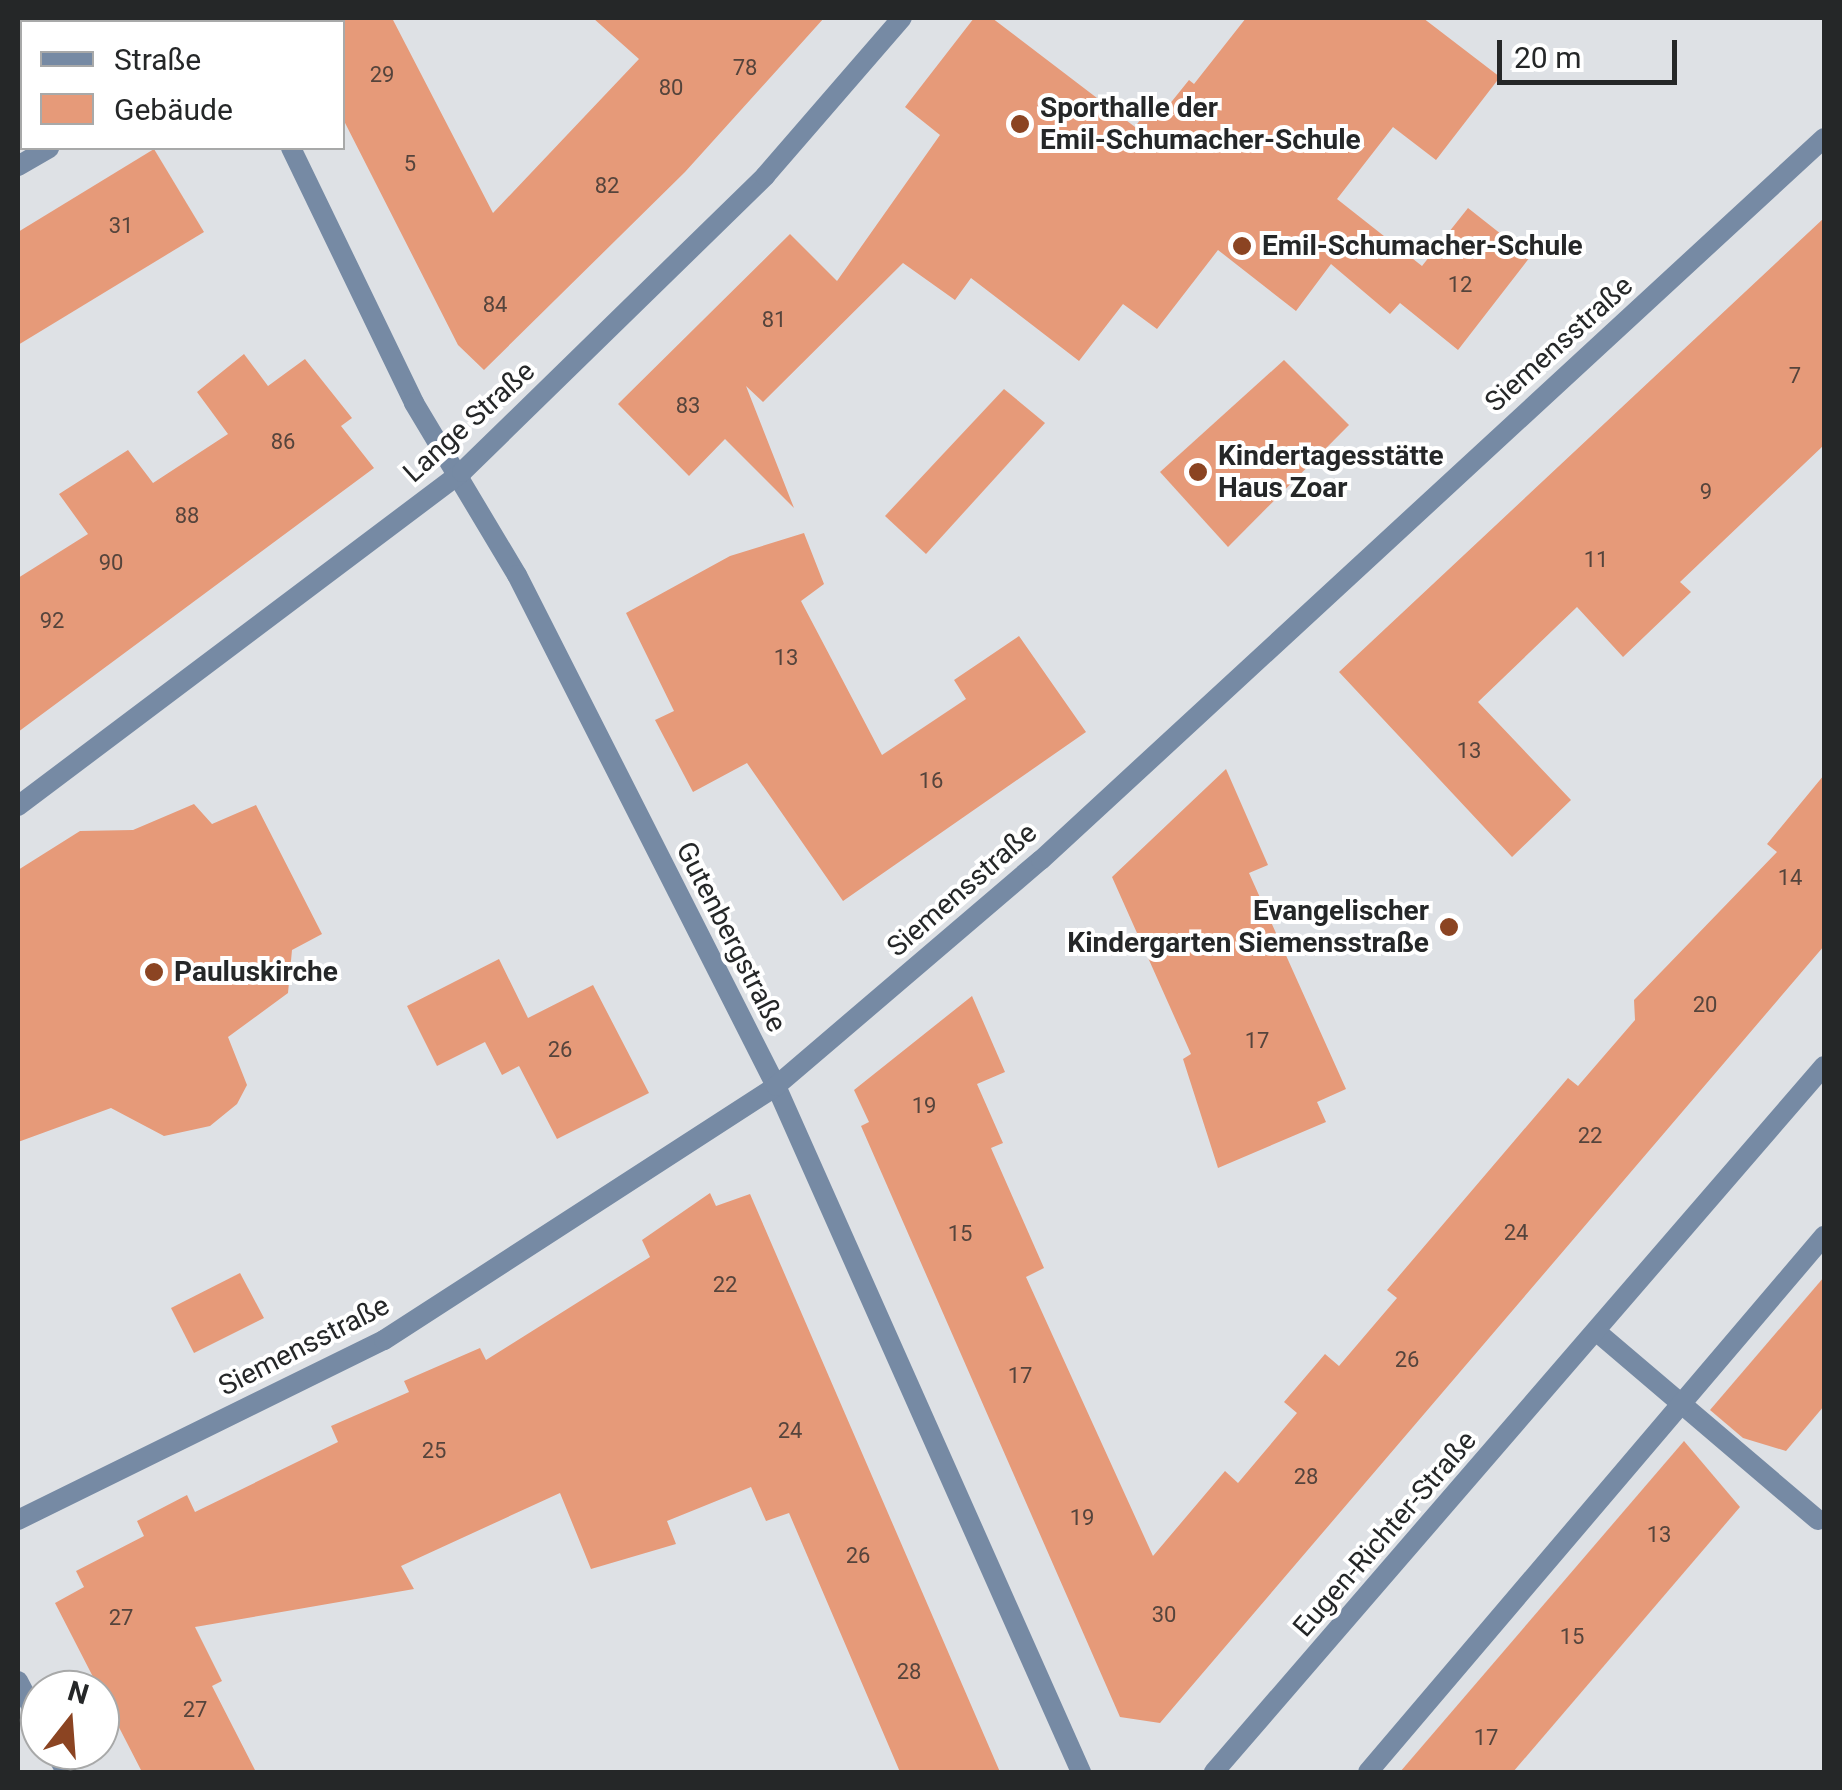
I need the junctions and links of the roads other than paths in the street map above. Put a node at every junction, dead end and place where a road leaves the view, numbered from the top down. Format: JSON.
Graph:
{"nodes":[{"id":1,"x":902,"y":18,"type":"edge"},
{"id":2,"x":1824,"y":138,"type":"edge"},
{"id":3,"x":46,"y":150,"type":"edge"},
{"id":4,"x":292,"y":150,"type":"edge"},
{"id":5,"x":18,"y":166,"type":"edge"},
{"id":6,"x":462,"y":472,"type":"junction"},
{"id":7,"x":18,"y":806,"type":"edge"},
{"id":8,"x":1824,"y":1066,"type":"edge"},
{"id":9,"x":776,"y":1086,"type":"junction"},
{"id":10,"x":1824,"y":1236,"type":"edge"},
{"id":11,"x":1597,"y":1332,"type":"junction"},
{"id":12,"x":1679,"y":1404,"type":"junction"},
{"id":13,"x":18,"y":1520,"type":"edge"},
{"id":14,"x":1818,"y":1520,"type":"dead end"},
{"id":15,"x":1372,"y":1765,"type":"edge"},
{"id":16,"x":1081,"y":1772,"type":"edge"},
{"id":17,"x":1214,"y":1772,"type":"edge"}],
"edges":[{"from":1,"to":6,"type":"street","name":"Lange Straße"},
{"from":2,"to":9,"type":"street","name":"Siemensstraße"},
{"from":3,"to":5,"type":"street"},
{"from":4,"to":6,"type":"street","name":"Gutenbergstraße"},
{"from":6,"to":7,"type":"street","name":"Lange Straße"},
{"from":6,"to":9,"type":"street","name":"Gutenbergstraße"},
{"from":8,"to":11,"type":"street","name":"Eugen-Richter-Straße"},
{"from":9,"to":13,"type":"street","name":"Siemensstraße"},
{"from":9,"to":16,"type":"street","name":"Gutenbergstraße"},
{"from":10,"to":12,"type":"street"},
{"from":11,"to":12,"type":"street"},
{"from":11,"to":17,"type":"street","name":"Eugen-Richter-Straße"},
{"from":12,"to":14,"type":"street"},
{"from":12,"to":15,"type":"street"}]}
